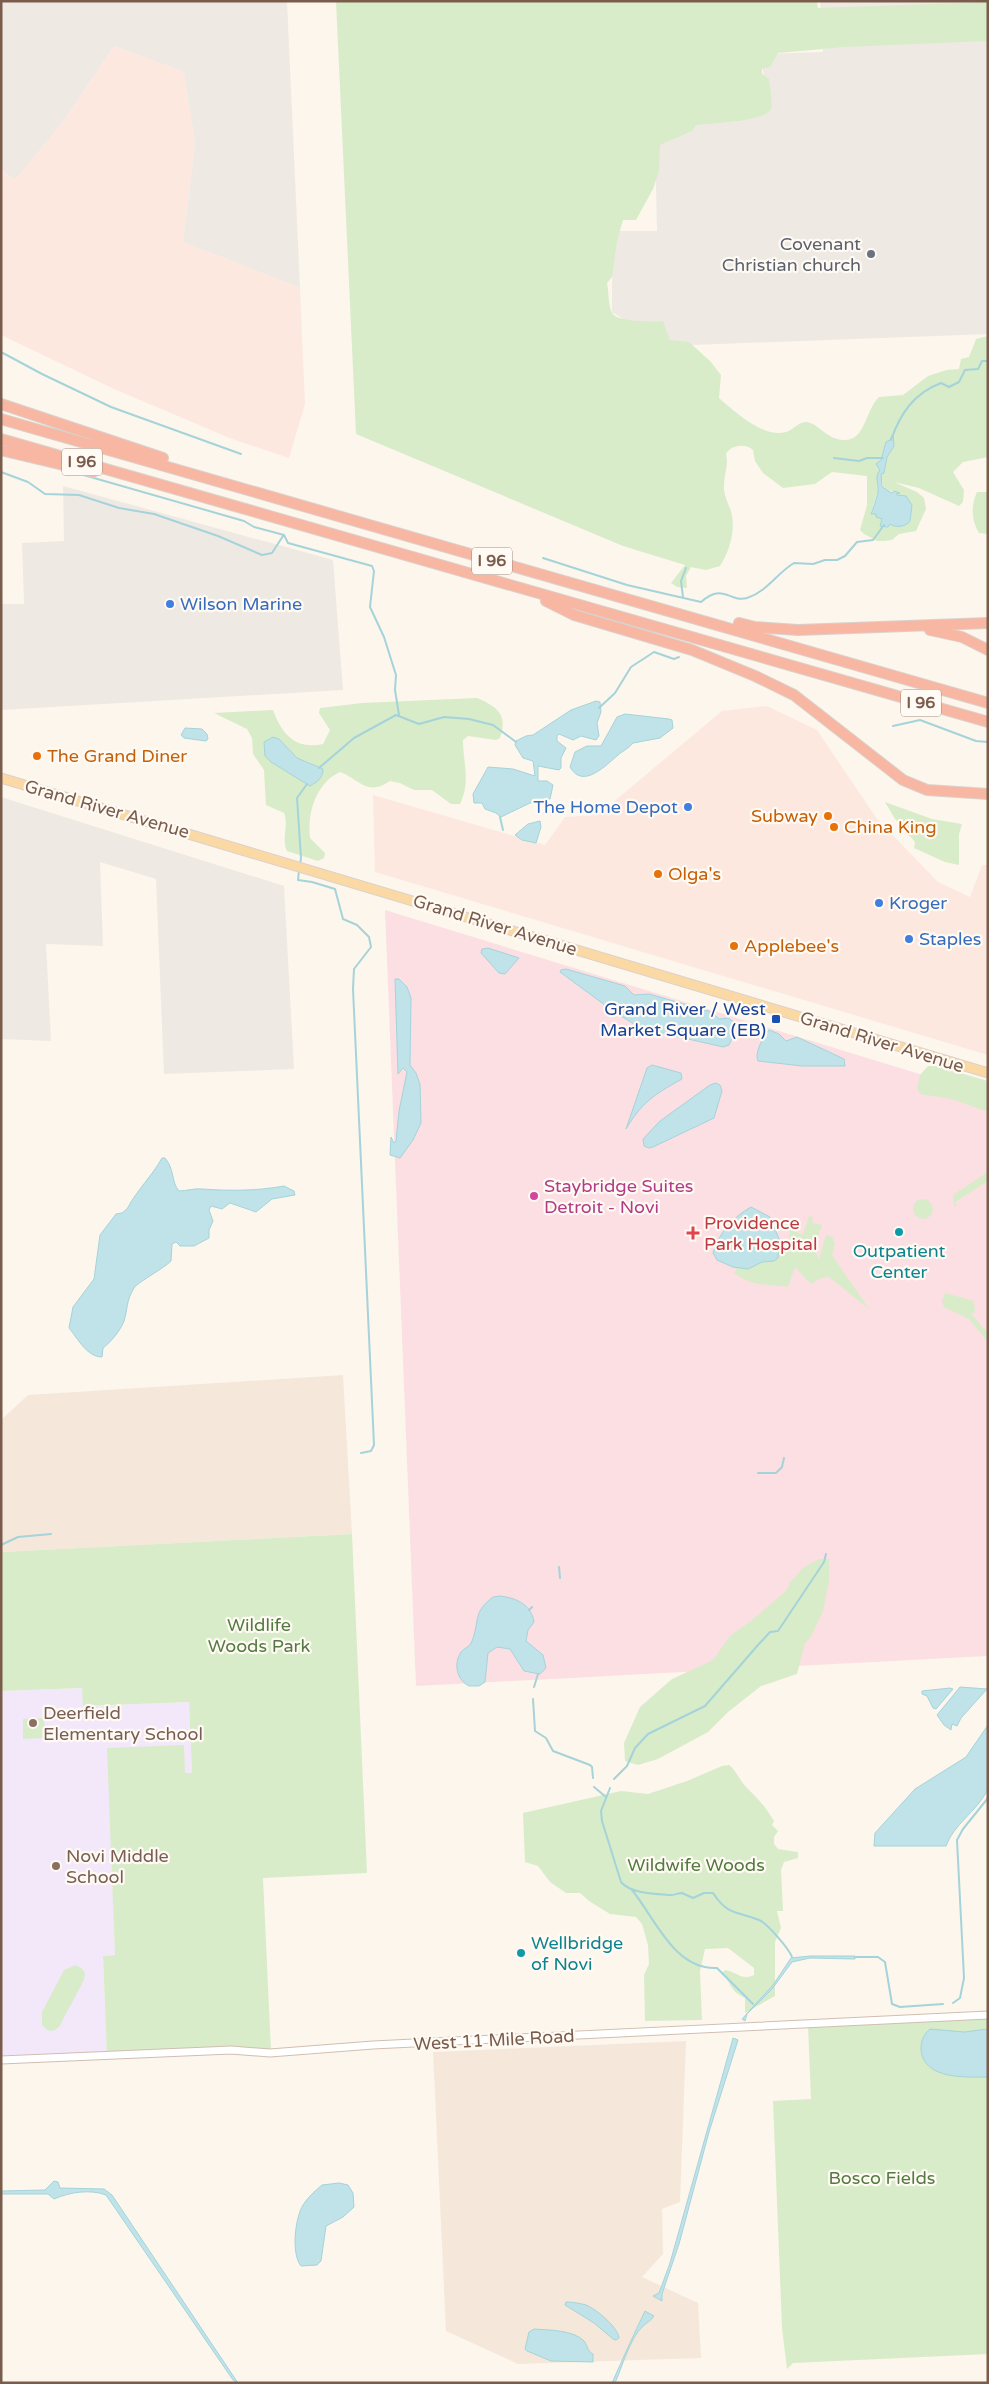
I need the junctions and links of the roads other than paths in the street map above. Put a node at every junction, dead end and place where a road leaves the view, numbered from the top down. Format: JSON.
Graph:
{"nodes":[{"id":1,"x":1,"y":404,"type":"edge"},
{"id":2,"x":1,"y":419,"type":"edge"},
{"id":3,"x":1,"y":439,"type":"edge"},
{"id":4,"x":1,"y":450,"type":"edge"},
{"id":5,"x":162,"y":486,"type":"junction"},
{"id":6,"x":296,"y":503,"type":"junction"},
{"id":7,"x":523,"y":590,"type":"junction"},
{"id":8,"x":688,"y":615,"type":"junction"},
{"id":9,"x":988,"y":623,"type":"edge"},
{"id":10,"x":899,"y":628,"type":"junction"},
{"id":11,"x":988,"y":650,"type":"edge"},
{"id":12,"x":988,"y":703,"type":"edge"},
{"id":13,"x":988,"y":722,"type":"edge"},
{"id":14,"x":1,"y":778,"type":"edge"},
{"id":15,"x":988,"y":786,"type":"edge"},
{"id":16,"x":951,"y":792,"type":"junction"},
{"id":17,"x":988,"y":794,"type":"edge"},
{"id":18,"x":988,"y":1073,"type":"edge"},
{"id":19,"x":988,"y":2015,"type":"edge"},
{"id":20,"x":1,"y":2060,"type":"edge"}],
"edges":[{"from":1,"to":6,"type":"highway"},
{"from":2,"to":6,"type":"highway","number":"I 96"},
{"from":3,"to":5,"type":"highway","number":"I 96"},
{"from":4,"to":5,"type":"highway"},
{"from":5,"to":7,"type":"highway","number":"I 96"},
{"from":6,"to":8,"type":"highway","number":"I 96"},
{"from":7,"to":13,"type":"highway","number":"I 96"},
{"from":7,"to":16,"type":"highway"},
{"from":8,"to":10,"type":"highway"},
{"from":8,"to":12,"type":"highway","number":"I 96"},
{"from":9,"to":10,"type":"highway"},
{"from":10,"to":11,"type":"highway"},
{"from":14,"to":18,"type":"main road","name":"Grand River Avenue"},
{"from":15,"to":16,"type":"highway"},
{"from":16,"to":17,"type":"highway"},
{"from":19,"to":20,"type":"street","name":"West 11 Mile Road"}]}
